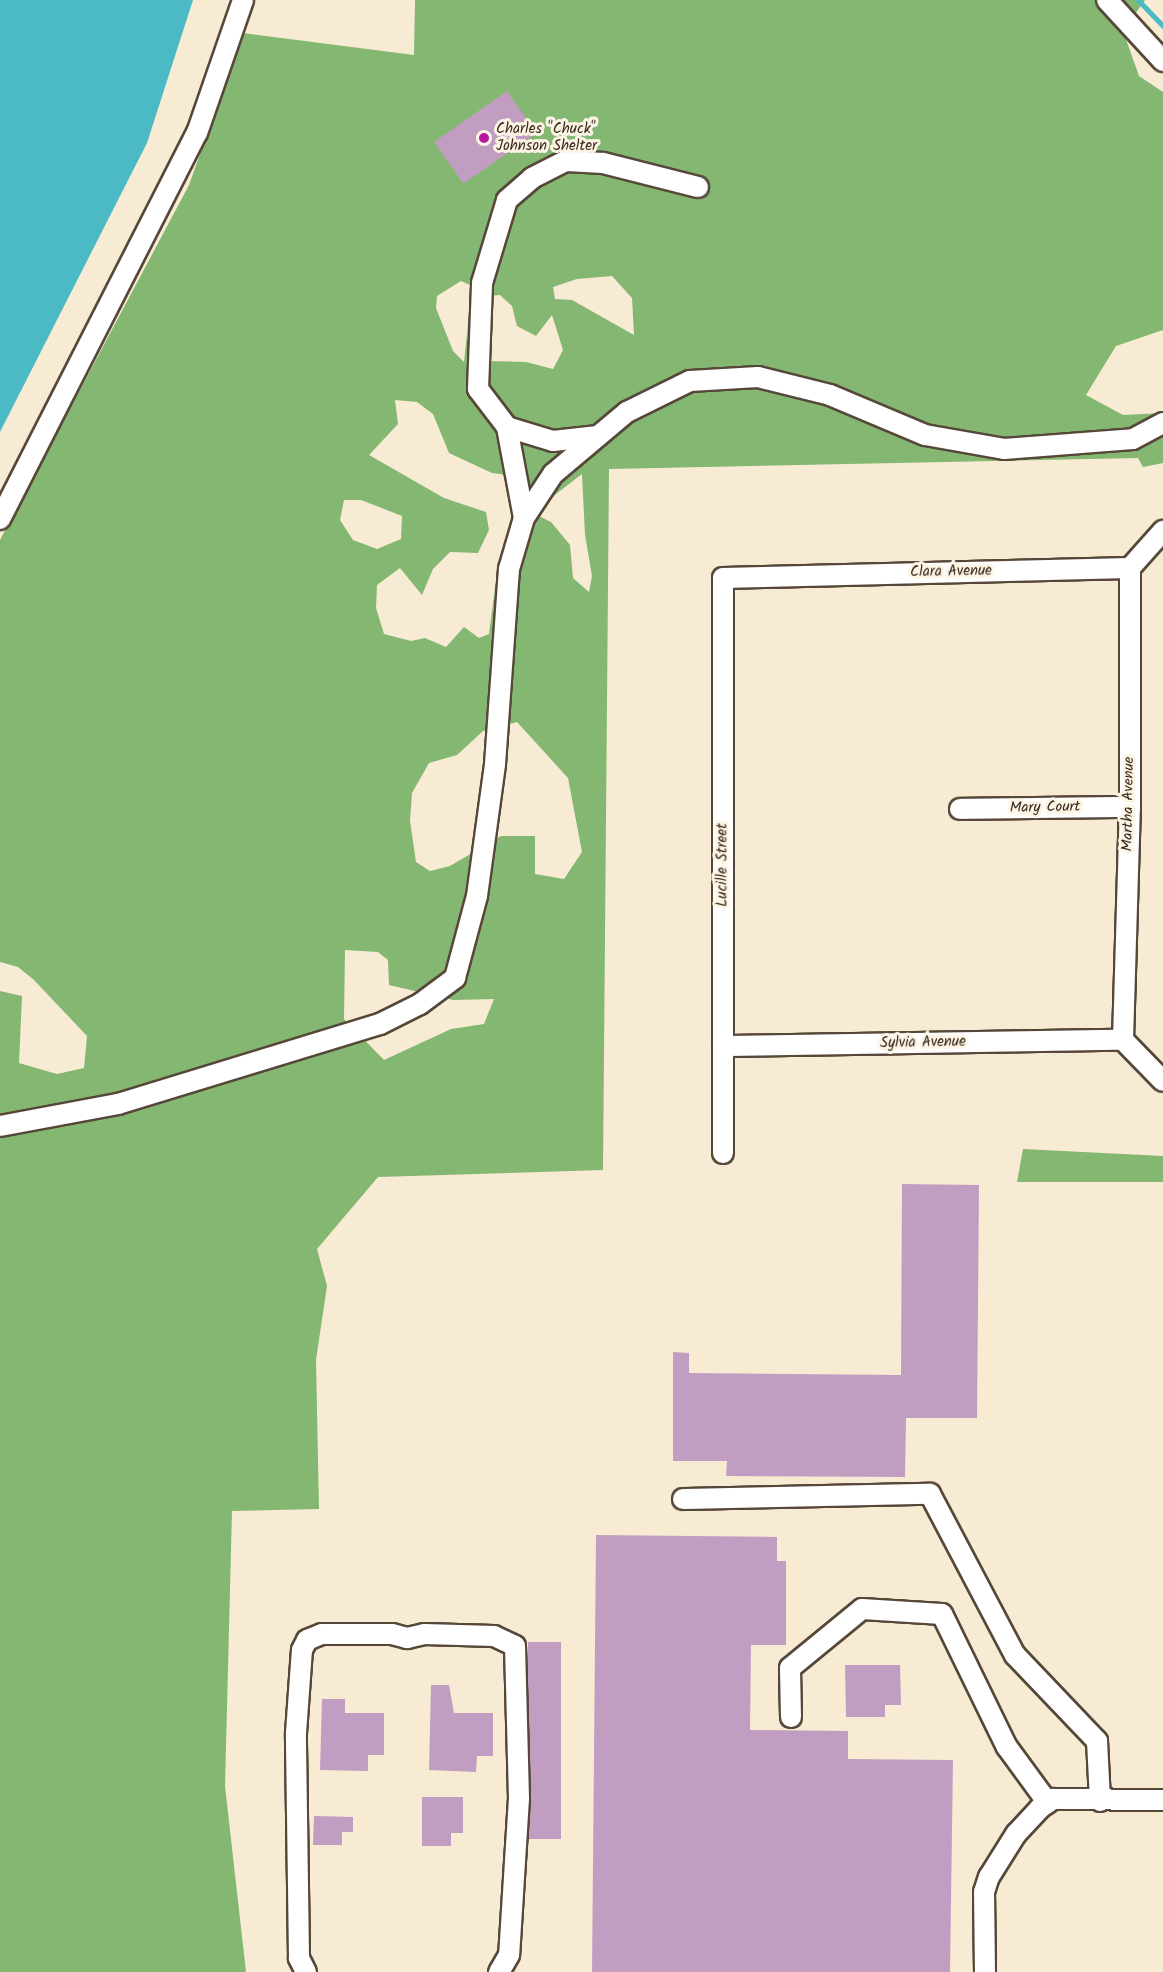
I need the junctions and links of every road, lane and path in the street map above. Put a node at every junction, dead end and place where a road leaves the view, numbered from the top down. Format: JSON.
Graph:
{"nodes":[{"id":1,"x":243,"y":0,"type":"edge"},
{"id":2,"x":1107,"y":0,"type":"edge"},
{"id":3,"x":1163,"y":61,"type":"edge"},
{"id":4,"x":698,"y":187,"type":"dead end"},
{"id":5,"x":1163,"y":423,"type":"edge"},
{"id":6,"x":507,"y":427,"type":"junction"},
{"id":7,"x":598,"y":436,"type":"junction"},
{"id":8,"x":525,"y":518,"type":"junction"},
{"id":9,"x":0,"y":519,"type":"edge"},
{"id":10,"x":1163,"y":531,"type":"edge"},
{"id":11,"x":1130,"y":568,"type":"junction"},
{"id":12,"x":723,"y":578,"type":"joint"},
{"id":13,"x":1130,"y":807,"type":"junction"},
{"id":14,"x":960,"y":809,"type":"dead end"},
{"id":15,"x":1123,"y":1040,"type":"junction"},
{"id":16,"x":723,"y":1046,"type":"junction"},
{"id":17,"x":1163,"y":1081,"type":"edge"},
{"id":18,"x":0,"y":1126,"type":"edge"},
{"id":19,"x":723,"y":1153,"type":"dead end"},
{"id":20,"x":683,"y":1499,"type":"dead end"},
{"id":21,"x":791,"y":1717,"type":"dead end"},
{"id":22,"x":1163,"y":1800,"type":"edge"},
{"id":23,"x":1101,"y":1801,"type":"junction"},
{"id":24,"x":1048,"y":1803,"type":"junction"},
{"id":25,"x":306,"y":1972,"type":"edge"},
{"id":26,"x":499,"y":1972,"type":"edge"},
{"id":27,"x":985,"y":1972,"type":"edge"}],
"edges":[{"from":1,"to":9,"type":"street"},
{"from":2,"to":3,"type":"street"},
{"from":4,"to":6,"type":"street"},
{"from":5,"to":7,"type":"street"},
{"from":6,"to":7,"type":"street"},
{"from":6,"to":8,"type":"street"},
{"from":7,"to":8,"type":"street"},
{"from":8,"to":18,"type":"street"},
{"from":10,"to":11,"type":"street"},
{"from":11,"to":12,"type":"street","name":"Clara Avenue"},
{"from":11,"to":13,"type":"street","name":"Martha Avenue"},
{"from":12,"to":16,"type":"street","name":"Lucille Street"},
{"from":13,"to":14,"type":"street","name":"Mary Court"},
{"from":13,"to":15,"type":"street","name":"Martha Avenue"},
{"from":15,"to":16,"type":"street","name":"Sylvia Avenue"},
{"from":15,"to":17,"type":"street"},
{"from":16,"to":19,"type":"street","name":"Lucille Street"},
{"from":20,"to":23,"type":"street"},
{"from":21,"to":24,"type":"street"},
{"from":22,"to":23,"type":"street"},
{"from":23,"to":24,"type":"street"},
{"from":24,"to":27,"type":"street"},
{"from":25,"to":26,"type":"street"}]}
